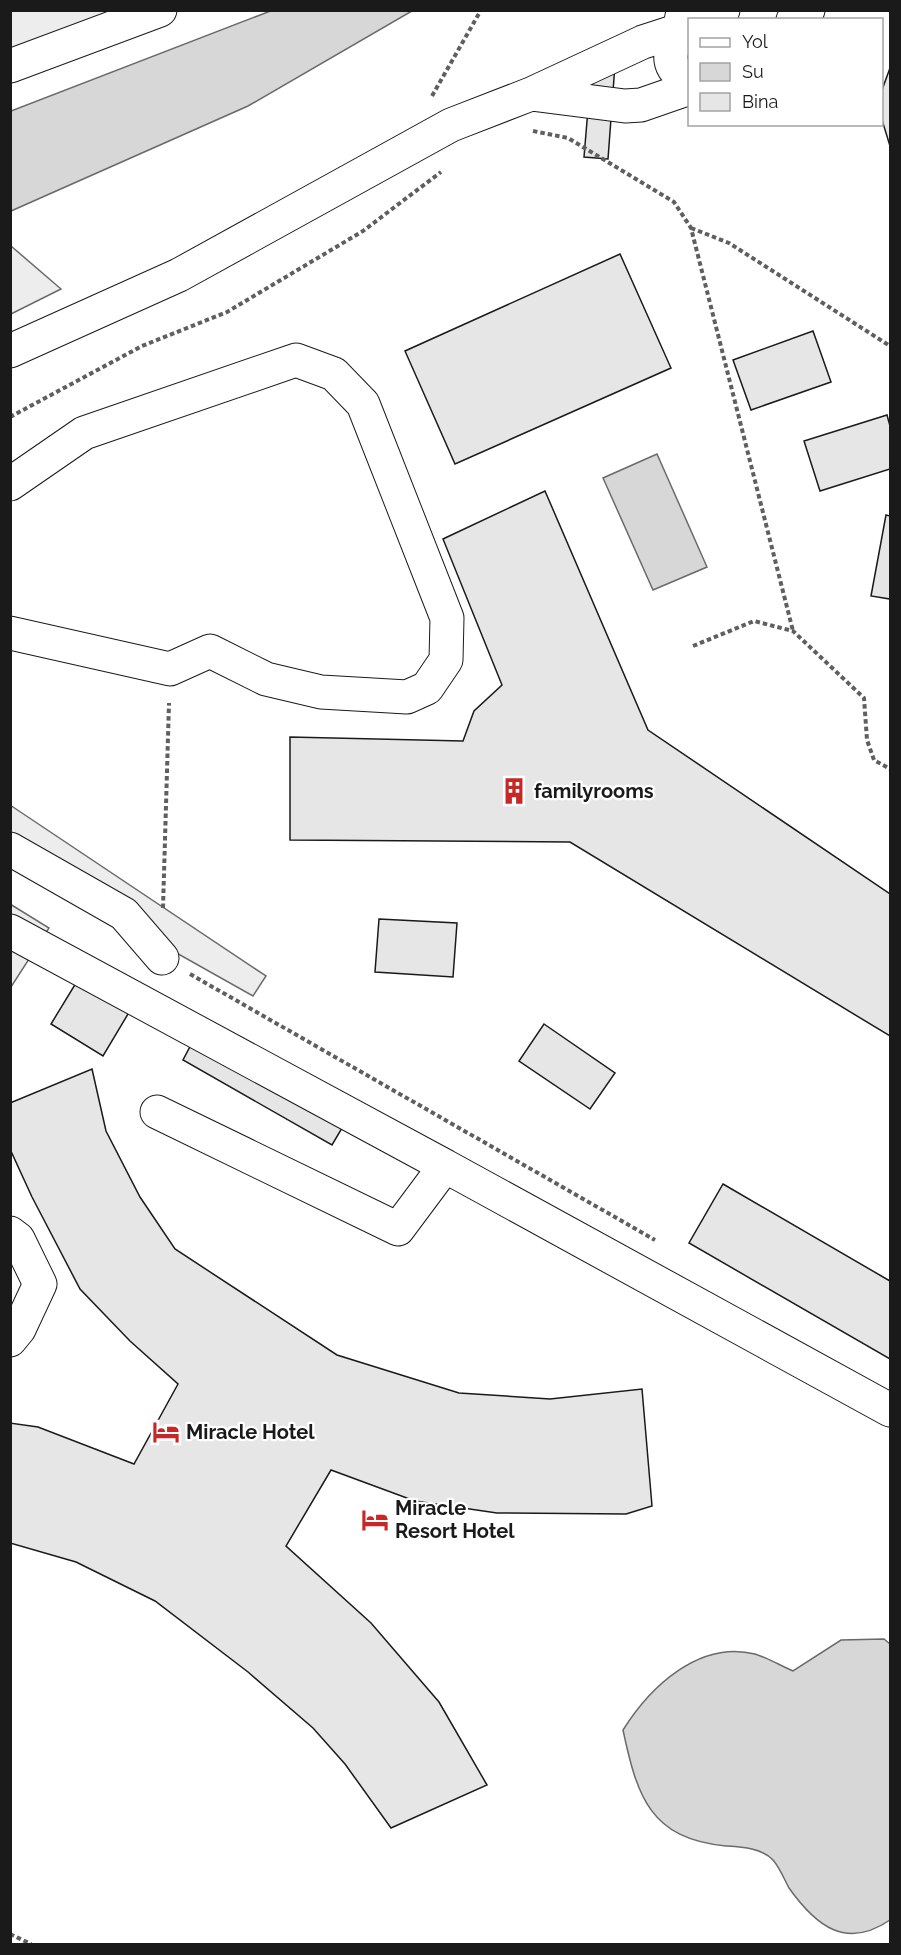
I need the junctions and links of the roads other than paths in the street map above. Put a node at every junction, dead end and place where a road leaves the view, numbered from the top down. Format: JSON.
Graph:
{"nodes":[{"id":1,"x":160,"y":10,"type":"edge"},
{"id":2,"x":723,"y":10,"type":"edge"},
{"id":3,"x":699,"y":18,"type":"edge"},
{"id":4,"x":688,"y":22,"type":"edge"},
{"id":5,"x":688,"y":23,"type":"edge"},
{"id":6,"x":10,"y":66,"type":"edge"},
{"id":7,"x":688,"y":80,"type":"edge"},
{"id":8,"x":688,"y":89,"type":"edge"},
{"id":9,"x":531,"y":94,"type":"junction"},
{"id":10,"x":10,"y":351,"type":"edge"},
{"id":11,"x":10,"y":484,"type":"edge"},
{"id":12,"x":10,"y":633,"type":"edge"},
{"id":13,"x":10,"y":849,"type":"edge"},
{"id":14,"x":10,"y":931,"type":"edge"},
{"id":15,"x":162,"y":958,"type":"road end"},
{"id":16,"x":157,"y":1112,"type":"dead end"},
{"id":17,"x":445,"y":1166,"type":"junction"},
{"id":18,"x":10,"y":1233,"type":"edge"},
{"id":19,"x":10,"y":1340,"type":"edge"},
{"id":20,"x":891,"y":1410,"type":"edge"}],
"edges":[{"from":1,"to":6,"type":"lane"},
{"from":2,"to":3,"type":"lane"},
{"from":4,"to":9,"type":"lane"},
{"from":5,"to":7,"type":"lane"},
{"from":8,"to":9,"type":"lane"},
{"from":9,"to":10,"type":"lane"},
{"from":11,"to":12,"type":"lane"},
{"from":13,"to":15,"type":"lane"},
{"from":14,"to":17,"type":"lane"},
{"from":16,"to":17,"type":"lane"},
{"from":17,"to":20,"type":"lane"},
{"from":18,"to":19,"type":"lane"}]}
